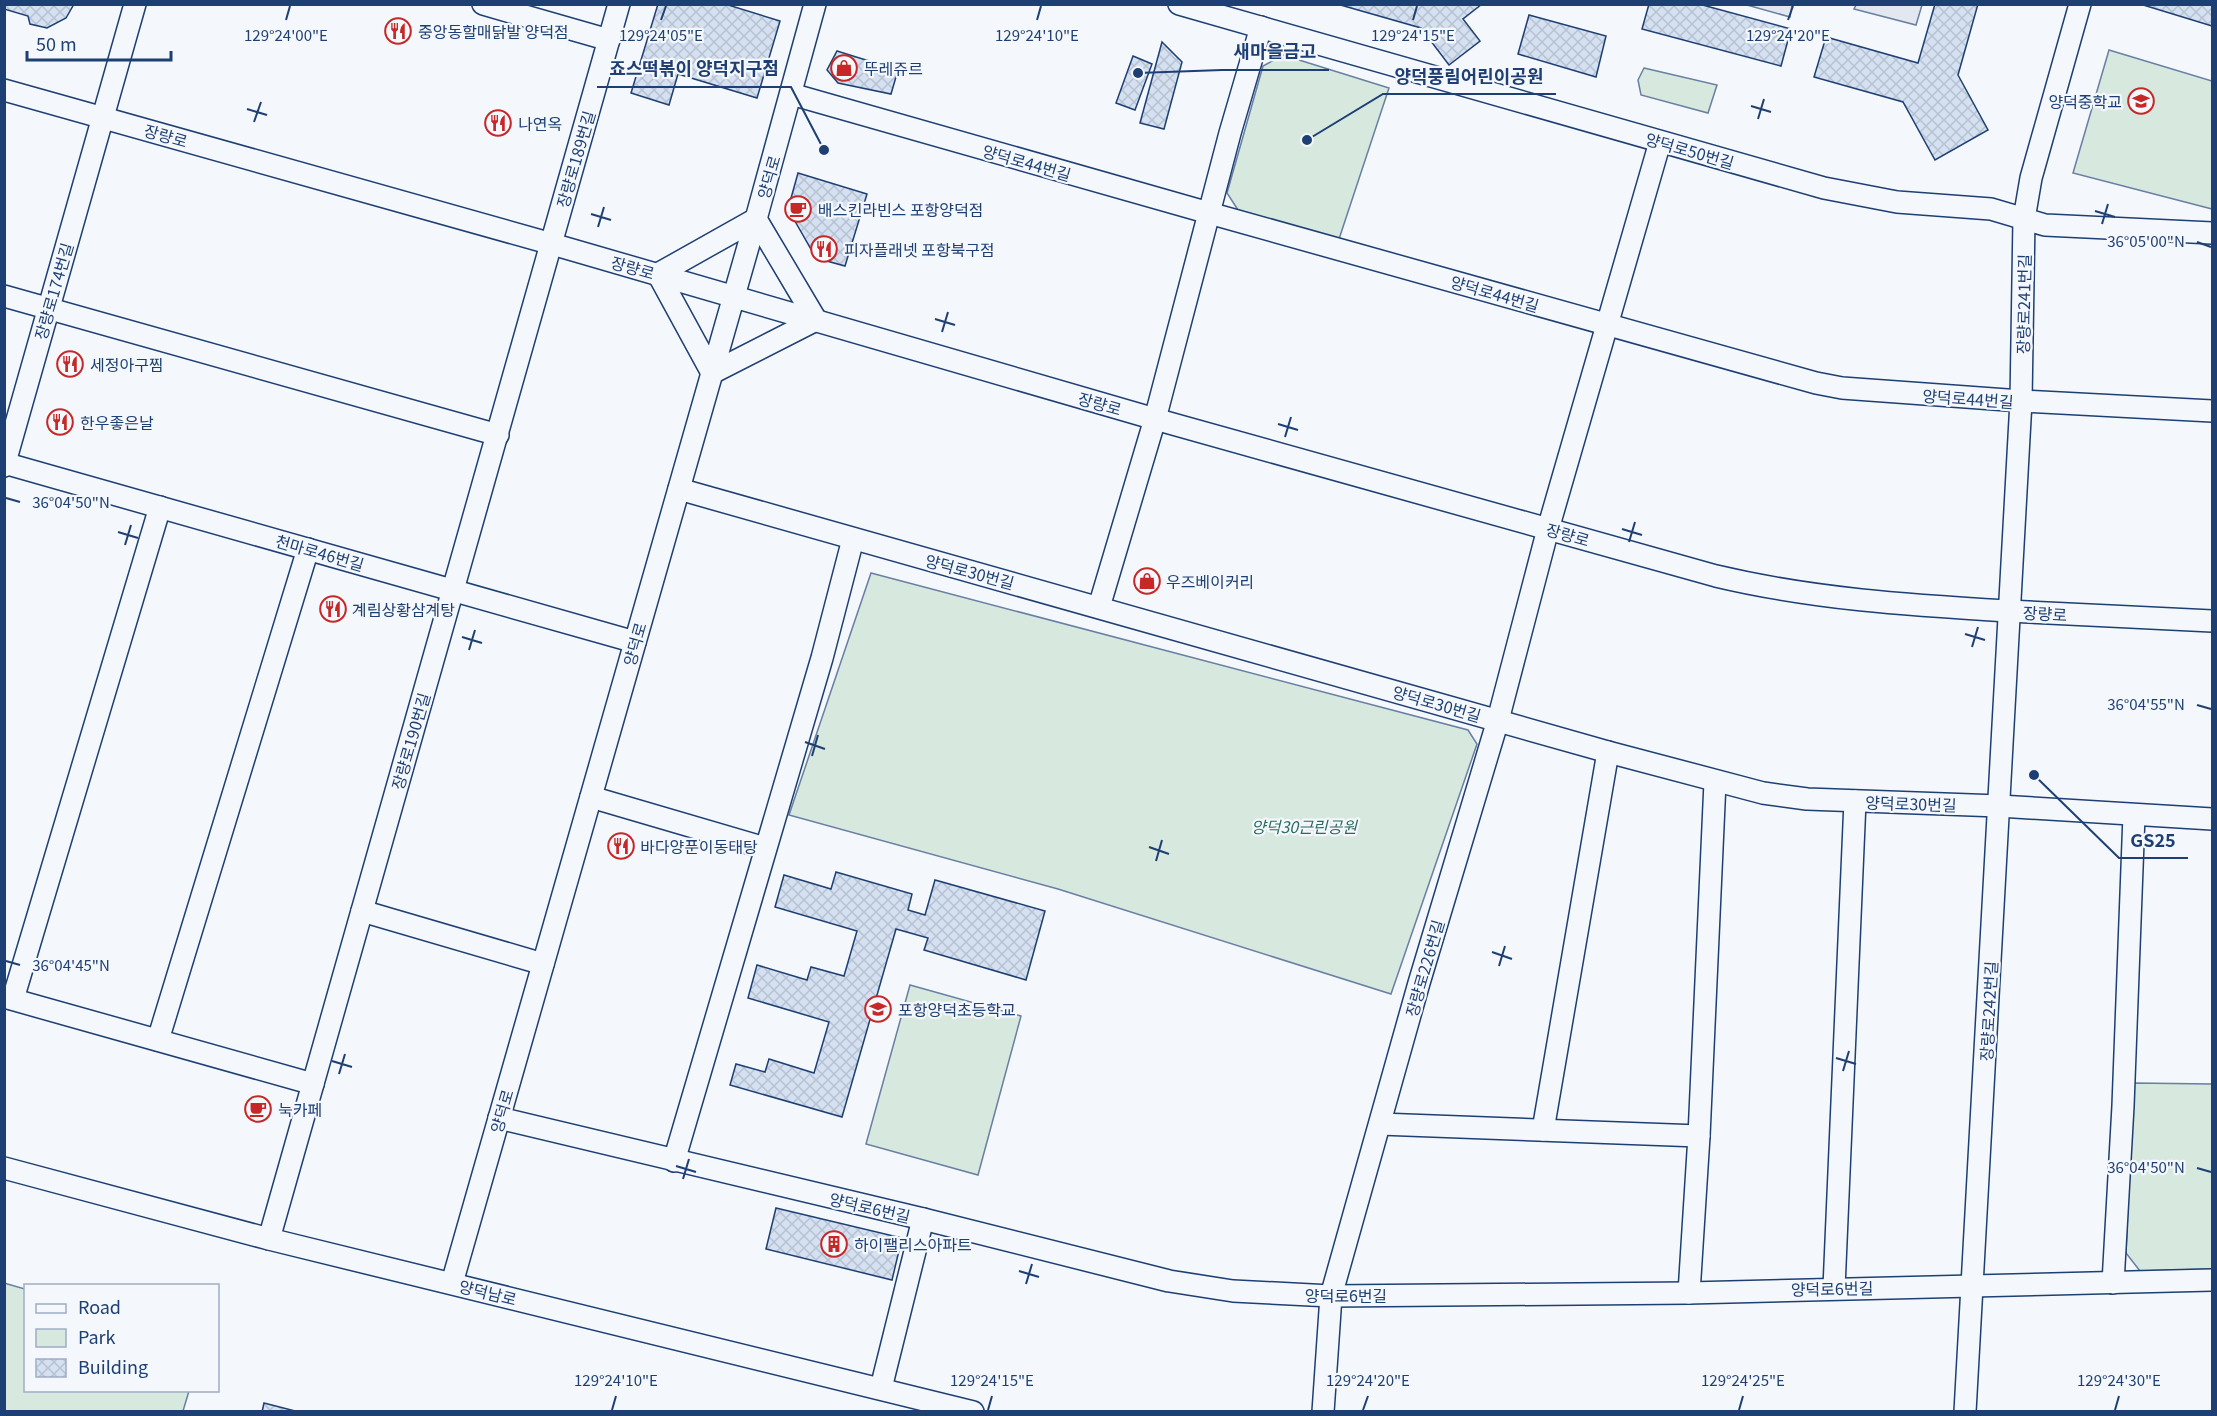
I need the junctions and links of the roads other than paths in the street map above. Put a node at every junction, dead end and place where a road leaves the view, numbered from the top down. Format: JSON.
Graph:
{"nodes":[{"id":1,"x":135,"y":4,"type":"edge"},
{"id":2,"x":483,"y":4,"type":"edge"},
{"id":3,"x":619,"y":4,"type":"edge"},
{"id":4,"x":815,"y":4,"type":"edge"},
{"id":5,"x":1179,"y":4,"type":"edge"},
{"id":6,"x":2080,"y":4,"type":"edge"},
{"id":7,"x":1261,"y":27,"type":"junction"},
{"id":8,"x":609,"y":40,"type":"junction"},
{"id":9,"x":4,"y":90,"type":"edge"},
{"id":10,"x":791,"y":94,"type":"junction"},
{"id":11,"x":102,"y":117,"type":"junction"},
{"id":12,"x":1660,"y":142,"type":"junction"},
{"id":13,"x":1209,"y":213,"type":"junction"},
{"id":14,"x":756,"y":219,"type":"junction"},
{"id":15,"x":2024,"y":219,"type":"junction"},
{"id":16,"x":2212,"y":233,"type":"edge"},
{"id":17,"x":552,"y":244,"type":"junction"},
{"id":18,"x":658,"y":274,"type":"junction"},
{"id":19,"x":4,"y":296,"type":"edge"},
{"id":20,"x":734,"y":296,"type":"junction"},
{"id":21,"x":48,"y":309,"type":"junction"},
{"id":22,"x":816,"y":320,"type":"junction"},
{"id":23,"x":1606,"y":324,"type":"junction"},
{"id":24,"x":712,"y":373,"type":"junction"},
{"id":25,"x":2020,"y":401,"type":"junction"},
{"id":26,"x":2212,"y":411,"type":"edge"},
{"id":27,"x":1155,"y":419,"type":"junction"},
{"id":28,"x":498,"y":435,"type":"junction"},
{"id":29,"x":5,"y":464,"type":"edge"},
{"id":30,"x":679,"y":489,"type":"junction"},
{"id":31,"x":160,"y":507,"type":"junction"},
{"id":32,"x":1548,"y":529,"type":"junction"},
{"id":33,"x":854,"y":539,"type":"junction"},
{"id":34,"x":308,"y":549,"type":"junction"},
{"id":35,"x":453,"y":590,"type":"junction"},
{"id":36,"x":1099,"y":606,"type":"junction"},
{"id":37,"x":2010,"y":611,"type":"junction"},
{"id":38,"x":2212,"y":621,"type":"edge"},
{"id":39,"x":635,"y":642,"type":"junction"},
{"id":40,"x":1498,"y":720,"type":"junction"},
{"id":41,"x":1608,"y":752,"type":"junction"},
{"id":42,"x":1715,"y":782,"type":"junction"},
{"id":43,"x":591,"y":797,"type":"junction"},
{"id":44,"x":1855,"y":801,"type":"junction"},
{"id":45,"x":2000,"y":807,"type":"junction"},
{"id":46,"x":2134,"y":815,"type":"junction"},
{"id":47,"x":2212,"y":819,"type":"edge"},
{"id":48,"x":765,"y":848,"type":"junction"},
{"id":49,"x":362,"y":911,"type":"junction"},
{"id":50,"x":543,"y":964,"type":"junction"},
{"id":51,"x":9,"y":998,"type":"edge"},
{"id":52,"x":158,"y":1040,"type":"junction"},
{"id":53,"x":313,"y":1084,"type":"junction"},
{"id":54,"x":499,"y":1118,"type":"junction"},
{"id":55,"x":1380,"y":1124,"type":"junction"},
{"id":56,"x":1543,"y":1130,"type":"junction"},
{"id":57,"x":1699,"y":1136,"type":"junction"},
{"id":58,"x":674,"y":1161,"type":"junction"},
{"id":59,"x":4,"y":1168,"type":"edge"},
{"id":60,"x":923,"y":1219,"type":"junction"},
{"id":61,"x":269,"y":1239,"type":"junction"},
{"id":62,"x":2212,"y":1280,"type":"edge"},
{"id":63,"x":452,"y":1283,"type":"junction"},
{"id":64,"x":2113,"y":1283,"type":"junction"},
{"id":65,"x":1973,"y":1287,"type":"junction"},
{"id":66,"x":1834,"y":1288,"type":"junction"},
{"id":67,"x":1689,"y":1293,"type":"junction"},
{"id":68,"x":1331,"y":1296,"type":"junction"},
{"id":69,"x":881,"y":1388,"type":"junction"},
{"id":70,"x":973,"y":1412,"type":"edge"},
{"id":71,"x":1323,"y":1412,"type":"edge"},
{"id":72,"x":1965,"y":1412,"type":"edge"}],
"edges":[{"from":1,"to":11,"type":"street","name":"장량로174번길"},
{"from":2,"to":8,"type":"street"},
{"from":3,"to":8,"type":"street","name":"장량로189번길"},
{"from":4,"to":10,"type":"street","name":"양덕로"},
{"from":5,"to":7,"type":"street","name":"양덕로50번길"},
{"from":6,"to":15,"type":"street","name":"장량로241번길"},
{"from":7,"to":12,"type":"street","name":"양덕로50번길"},
{"from":7,"to":13,"type":"street"},
{"from":8,"to":17,"type":"street","name":"장량로189번길"},
{"from":9,"to":11,"type":"street","name":"장량로"},
{"from":10,"to":13,"type":"street","name":"양덕로44번길"},
{"from":10,"to":14,"type":"street","name":"양덕로"},
{"from":11,"to":17,"type":"street","name":"장량로"},
{"from":11,"to":21,"type":"street","name":"장량로174번길"},
{"from":12,"to":15,"type":"street","name":"양덕로50번길"},
{"from":12,"to":23,"type":"street","name":"장량로226번길"},
{"from":13,"to":23,"type":"street","name":"양덕로44번길"},
{"from":13,"to":27,"type":"street"},
{"from":14,"to":18,"type":"street"},
{"from":14,"to":20,"type":"street","name":"양덕로"},
{"from":14,"to":22,"type":"street"},
{"from":15,"to":16,"type":"street","name":"양덕로50번길"},
{"from":15,"to":25,"type":"street","name":"장량로241번길"},
{"from":17,"to":18,"type":"street","name":"장량로"},
{"from":17,"to":28,"type":"street","name":"장량로190번길"},
{"from":18,"to":20,"type":"street","name":"장량로"},
{"from":18,"to":24,"type":"street"},
{"from":19,"to":21,"type":"street"},
{"from":20,"to":22,"type":"street","name":"장량로"},
{"from":20,"to":24,"type":"street","name":"양덕로"},
{"from":21,"to":28,"type":"street"},
{"from":21,"to":29,"type":"street","name":"장량로174번길"},
{"from":22,"to":24,"type":"street"},
{"from":22,"to":27,"type":"street","name":"장량로"},
{"from":23,"to":25,"type":"street","name":"양덕로44번길"},
{"from":23,"to":32,"type":"street","name":"장량로226번길"},
{"from":24,"to":30,"type":"street","name":"양덕로"},
{"from":25,"to":26,"type":"street","name":"양덕로44번길"},
{"from":25,"to":37,"type":"street","name":"장량로241번길"},
{"from":27,"to":32,"type":"street","name":"장량로"},
{"from":27,"to":36,"type":"street"},
{"from":28,"to":35,"type":"street","name":"장량로190번길"},
{"from":29,"to":31,"type":"street","name":"천마로46번길"},
{"from":30,"to":33,"type":"street","name":"양덕로30번길"},
{"from":30,"to":39,"type":"street","name":"양덕로"},
{"from":31,"to":34,"type":"street","name":"천마로46번길"},
{"from":31,"to":51,"type":"street"},
{"from":32,"to":37,"type":"street","name":"장량로"},
{"from":32,"to":40,"type":"street","name":"장량로226번길"},
{"from":33,"to":36,"type":"street","name":"양덕로30번길"},
{"from":33,"to":48,"type":"street"},
{"from":34,"to":35,"type":"street","name":"천마로46번길"},
{"from":34,"to":52,"type":"street"},
{"from":35,"to":39,"type":"street","name":"천마로46번길"},
{"from":35,"to":49,"type":"street","name":"장량로190번길"},
{"from":36,"to":40,"type":"street","name":"양덕로30번길"},
{"from":37,"to":38,"type":"street","name":"장량로"},
{"from":37,"to":45,"type":"street","name":"장량로242번길"},
{"from":39,"to":43,"type":"street","name":"양덕로"},
{"from":40,"to":41,"type":"street","name":"양덕로30번길"},
{"from":40,"to":55,"type":"street","name":"장량로226번길"},
{"from":41,"to":42,"type":"street","name":"양덕로30번길"},
{"from":41,"to":56,"type":"street"},
{"from":42,"to":44,"type":"street","name":"양덕로30번길"},
{"from":42,"to":57,"type":"street"},
{"from":43,"to":48,"type":"street"},
{"from":43,"to":50,"type":"street","name":"양덕로"},
{"from":44,"to":45,"type":"street","name":"양덕로30번길"},
{"from":44,"to":66,"type":"street"},
{"from":45,"to":46,"type":"street","name":"양덕로30번길"},
{"from":45,"to":65,"type":"street","name":"장량로242번길"},
{"from":46,"to":47,"type":"street","name":"양덕로30번길"},
{"from":46,"to":64,"type":"street"},
{"from":48,"to":58,"type":"street"},
{"from":49,"to":50,"type":"street"},
{"from":49,"to":53,"type":"street","name":"장량로190번길"},
{"from":50,"to":54,"type":"street","name":"양덕로"},
{"from":51,"to":52,"type":"street"},
{"from":52,"to":53,"type":"street"},
{"from":53,"to":61,"type":"street","name":"장량로190번길"},
{"from":54,"to":58,"type":"street","name":"양덕로6번길"},
{"from":54,"to":63,"type":"street","name":"양덕로"},
{"from":55,"to":56,"type":"street"},
{"from":55,"to":68,"type":"street","name":"장량로226번길"},
{"from":56,"to":57,"type":"street"},
{"from":57,"to":67,"type":"street"},
{"from":58,"to":60,"type":"street","name":"양덕로6번길"},
{"from":59,"to":61,"type":"street","name":"양덕남로"},
{"from":60,"to":68,"type":"street","name":"양덕로6번길"},
{"from":60,"to":69,"type":"street"},
{"from":61,"to":63,"type":"street","name":"양덕남로"},
{"from":62,"to":64,"type":"street","name":"양덕로6번길"},
{"from":63,"to":69,"type":"street","name":"양덕남로"},
{"from":64,"to":65,"type":"street","name":"양덕로6번길"},
{"from":65,"to":66,"type":"street","name":"양덕로6번길"},
{"from":65,"to":72,"type":"street","name":"장량로242번길"},
{"from":66,"to":67,"type":"street","name":"양덕로6번길"},
{"from":67,"to":68,"type":"street","name":"양덕로6번길"},
{"from":68,"to":71,"type":"street","name":"장량로226번길"},
{"from":69,"to":70,"type":"street","name":"양덕남로"}]}
